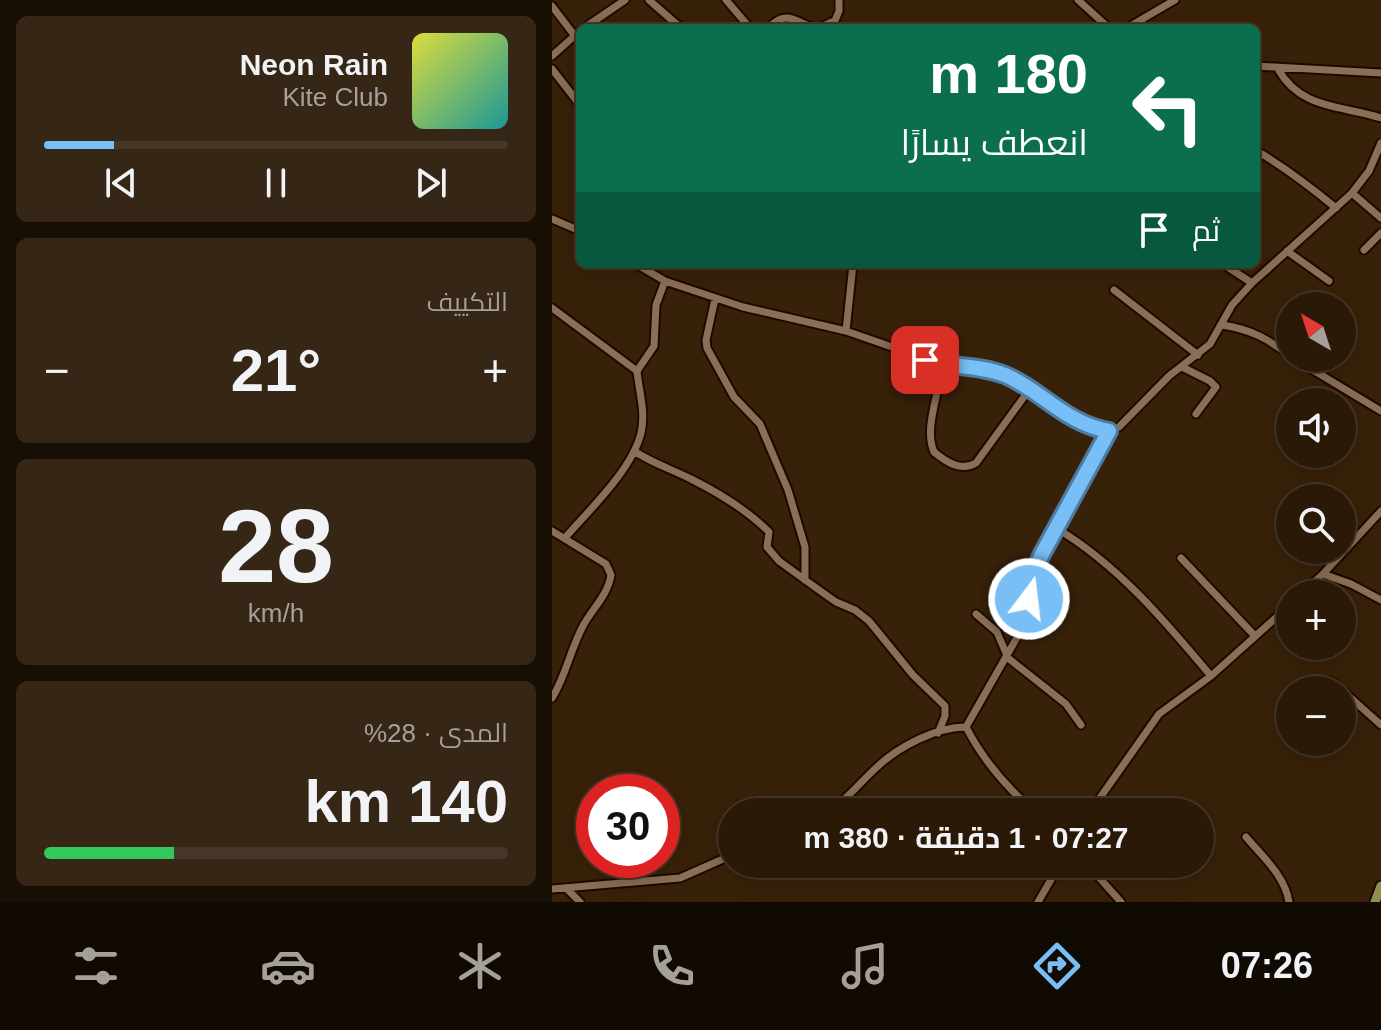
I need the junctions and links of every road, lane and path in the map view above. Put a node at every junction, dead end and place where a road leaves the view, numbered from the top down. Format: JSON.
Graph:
{"nodes":[{"id":1,"x":625,"y":0,"type":"edge"},
{"id":2,"x":649,"y":0,"type":"edge"},
{"id":3,"x":726,"y":0,"type":"edge"},
{"id":4,"x":839,"y":0,"type":"edge"},
{"id":5,"x":1078,"y":0,"type":"edge"},
{"id":6,"x":1175,"y":0,"type":"edge"},
{"id":7,"x":552,"y":6,"type":"edge"},
{"id":8,"x":589,"y":24,"type":"edge"},
{"id":9,"x":676,"y":24,"type":"edge"},
{"id":10,"x":747,"y":24,"type":"edge"},
{"id":11,"x":774,"y":24,"type":"edge"},
{"id":12,"x":810,"y":24,"type":"edge"},
{"id":13,"x":837,"y":24,"type":"edge"},
{"id":14,"x":1105,"y":24,"type":"edge"},
{"id":15,"x":1134,"y":24,"type":"edge"},
{"id":16,"x":576,"y":28,"type":"edge"},
{"id":17,"x":576,"y":34,"type":"edge"},
{"id":18,"x":552,"y":56,"type":"edge"},
{"id":19,"x":1260,"y":67,"type":"edge"},
{"id":20,"x":552,"y":69,"type":"edge"},
{"id":21,"x":1278,"y":69,"type":"junction"},
{"id":22,"x":1381,"y":73,"type":"edge"},
{"id":23,"x":576,"y":100,"type":"edge"},
{"id":24,"x":1381,"y":118,"type":"edge"},
{"id":25,"x":1381,"y":143,"type":"edge"},
{"id":26,"x":1260,"y":155,"type":"edge"},
{"id":27,"x":1352,"y":193,"type":"junction"},
{"id":28,"x":1336,"y":208,"type":"junction"},
{"id":29,"x":1381,"y":218,"type":"edge"},
{"id":30,"x":552,"y":219,"type":"edge"},
{"id":31,"x":576,"y":229,"type":"edge"},
{"id":32,"x":1381,"y":233,"type":"edge"},
{"id":33,"x":1364,"y":250,"type":"dead end"},
{"id":34,"x":1287,"y":251,"type":"junction"},
{"id":35,"x":643,"y":268,"type":"edge"},
{"id":36,"x":853,"y":268,"type":"edge"},
{"id":37,"x":1229,"y":268,"type":"edge"},
{"id":38,"x":665,"y":281,"type":"junction"},
{"id":39,"x":1329,"y":281,"type":"dead end"},
{"id":40,"x":1252,"y":283,"type":"junction"},
{"id":41,"x":1114,"y":290,"type":"dead end"},
{"id":42,"x":715,"y":299,"type":"junction"},
{"id":43,"x":552,"y":308,"type":"edge"},
{"id":44,"x":1222,"y":325,"type":"junction"},
{"id":45,"x":846,"y":331,"type":"junction"},
{"id":46,"x":1276,"y":347,"type":"edge"},
{"id":47,"x":1198,"y":355,"type":"junction"},
{"id":48,"x":941,"y":364,"type":"junction"},
{"id":49,"x":1182,"y":367,"type":"junction"},
{"id":50,"x":637,"y":371,"type":"junction"},
{"id":51,"x":1316,"y":372,"type":"edge"},
{"id":52,"x":1029,"y":390,"type":"junction"},
{"id":53,"x":1381,"y":411,"type":"edge"},
{"id":54,"x":1196,"y":414,"type":"dead end"},
{"id":55,"x":1109,"y":431,"type":"junction"},
{"id":56,"x":634,"y":451,"type":"junction"},
{"id":57,"x":1381,"y":511,"type":"edge"},
{"id":58,"x":1056,"y":528,"type":"junction"},
{"id":59,"x":552,"y":531,"type":"edge"},
{"id":60,"x":565,"y":538,"type":"junction"},
{"id":61,"x":1181,"y":558,"type":"dead end"},
{"id":62,"x":1323,"y":574,"type":"junction"},
{"id":63,"x":805,"y":580,"type":"junction"},
{"id":64,"x":1316,"y":580,"type":"edge"},
{"id":65,"x":1381,"y":600,"type":"edge"},
{"id":66,"x":976,"y":614,"type":"dead end"},
{"id":67,"x":1276,"y":617,"type":"edge"},
{"id":68,"x":1254,"y":635,"type":"junction"},
{"id":69,"x":1008,"y":658,"type":"junction"},
{"id":70,"x":1211,"y":676,"type":"junction"},
{"id":71,"x":552,"y":698,"type":"edge"},
{"id":72,"x":1356,"y":703,"type":"edge"},
{"id":73,"x":1081,"y":725,"type":"dead end"},
{"id":74,"x":1381,"y":725,"type":"edge"},
{"id":75,"x":966,"y":727,"type":"junction"},
{"id":76,"x":938,"y":733,"type":"junction"},
{"id":77,"x":848,"y":798,"type":"edge"},
{"id":78,"x":1019,"y":798,"type":"edge"},
{"id":79,"x":1100,"y":798,"type":"edge"},
{"id":80,"x":1246,"y":837,"type":"dead end"},
{"id":81,"x":718,"y":861,"type":"edge"},
{"id":82,"x":1052,"y":878,"type":"edge"},
{"id":83,"x":1100,"y":878,"type":"edge"},
{"id":84,"x":1381,"y":886,"type":"edge"},
{"id":85,"x":566,"y":888,"type":"junction"},
{"id":86,"x":552,"y":889,"type":"edge"},
{"id":87,"x":580,"y":902,"type":"edge"},
{"id":88,"x":1038,"y":902,"type":"edge"},
{"id":89,"x":1121,"y":902,"type":"edge"},
{"id":90,"x":1289,"y":902,"type":"edge"},
{"id":91,"x":1375,"y":902,"type":"edge"}],
"edges":[{"from":1,"to":8,"type":"street"},
{"from":2,"to":9,"type":"street"},
{"from":3,"to":10,"type":"street"},
{"from":4,"to":13,"type":"street"},
{"from":5,"to":14,"type":"street"},
{"from":6,"to":15,"type":"street"},
{"from":7,"to":16,"type":"street"},
{"from":11,"to":12,"type":"street"},
{"from":17,"to":18,"type":"street"},
{"from":19,"to":21,"type":"street"},
{"from":20,"to":23,"type":"street"},
{"from":21,"to":22,"type":"street"},
{"from":21,"to":24,"type":"street"},
{"from":25,"to":27,"type":"street"},
{"from":26,"to":28,"type":"street"},
{"from":27,"to":28,"type":"street"},
{"from":27,"to":29,"type":"street"},
{"from":28,"to":34,"type":"street"},
{"from":30,"to":31,"type":"street"},
{"from":32,"to":33,"type":"street"},
{"from":34,"to":39,"type":"street"},
{"from":34,"to":40,"type":"street"},
{"from":35,"to":38,"type":"street"},
{"from":36,"to":45,"type":"street"},
{"from":37,"to":40,"type":"street"},
{"from":38,"to":42,"type":"street"},
{"from":38,"to":50,"type":"street"},
{"from":40,"to":44,"type":"street"},
{"from":41,"to":47,"type":"street"},
{"from":42,"to":45,"type":"street"},
{"from":42,"to":63,"type":"street"},
{"from":43,"to":50,"type":"street"},
{"from":44,"to":46,"type":"street"},
{"from":44,"to":47,"type":"street"},
{"from":45,"to":48,"type":"street"},
{"from":47,"to":49,"type":"street"},
{"from":48,"to":52,"type":"street"},
{"from":48,"to":52,"type":"street"},
{"from":49,"to":54,"type":"street"},
{"from":49,"to":55,"type":"street"},
{"from":50,"to":56,"type":"street"},
{"from":51,"to":53,"type":"street"},
{"from":52,"to":55,"type":"street"},
{"from":55,"to":58,"type":"street"},
{"from":56,"to":60,"type":"street"},
{"from":56,"to":63,"type":"street"},
{"from":57,"to":62,"type":"street"},
{"from":58,"to":69,"type":"street"},
{"from":58,"to":70,"type":"street"},
{"from":59,"to":60,"type":"street"},
{"from":60,"to":71,"type":"street"},
{"from":61,"to":68,"type":"street"},
{"from":62,"to":64,"type":"street"},
{"from":62,"to":65,"type":"street"},
{"from":63,"to":76,"type":"street"},
{"from":66,"to":69,"type":"street"},
{"from":67,"to":68,"type":"street"},
{"from":68,"to":70,"type":"street"},
{"from":69,"to":73,"type":"street"},
{"from":69,"to":75,"type":"street"},
{"from":70,"to":79,"type":"street"},
{"from":72,"to":74,"type":"street"},
{"from":75,"to":76,"type":"street"},
{"from":75,"to":78,"type":"street"},
{"from":76,"to":77,"type":"street"},
{"from":80,"to":90,"type":"street"},
{"from":81,"to":85,"type":"street"},
{"from":82,"to":88,"type":"street"},
{"from":83,"to":89,"type":"street"},
{"from":84,"to":91,"type":"main road"},
{"from":85,"to":86,"type":"street"},
{"from":85,"to":87,"type":"street"}]}
